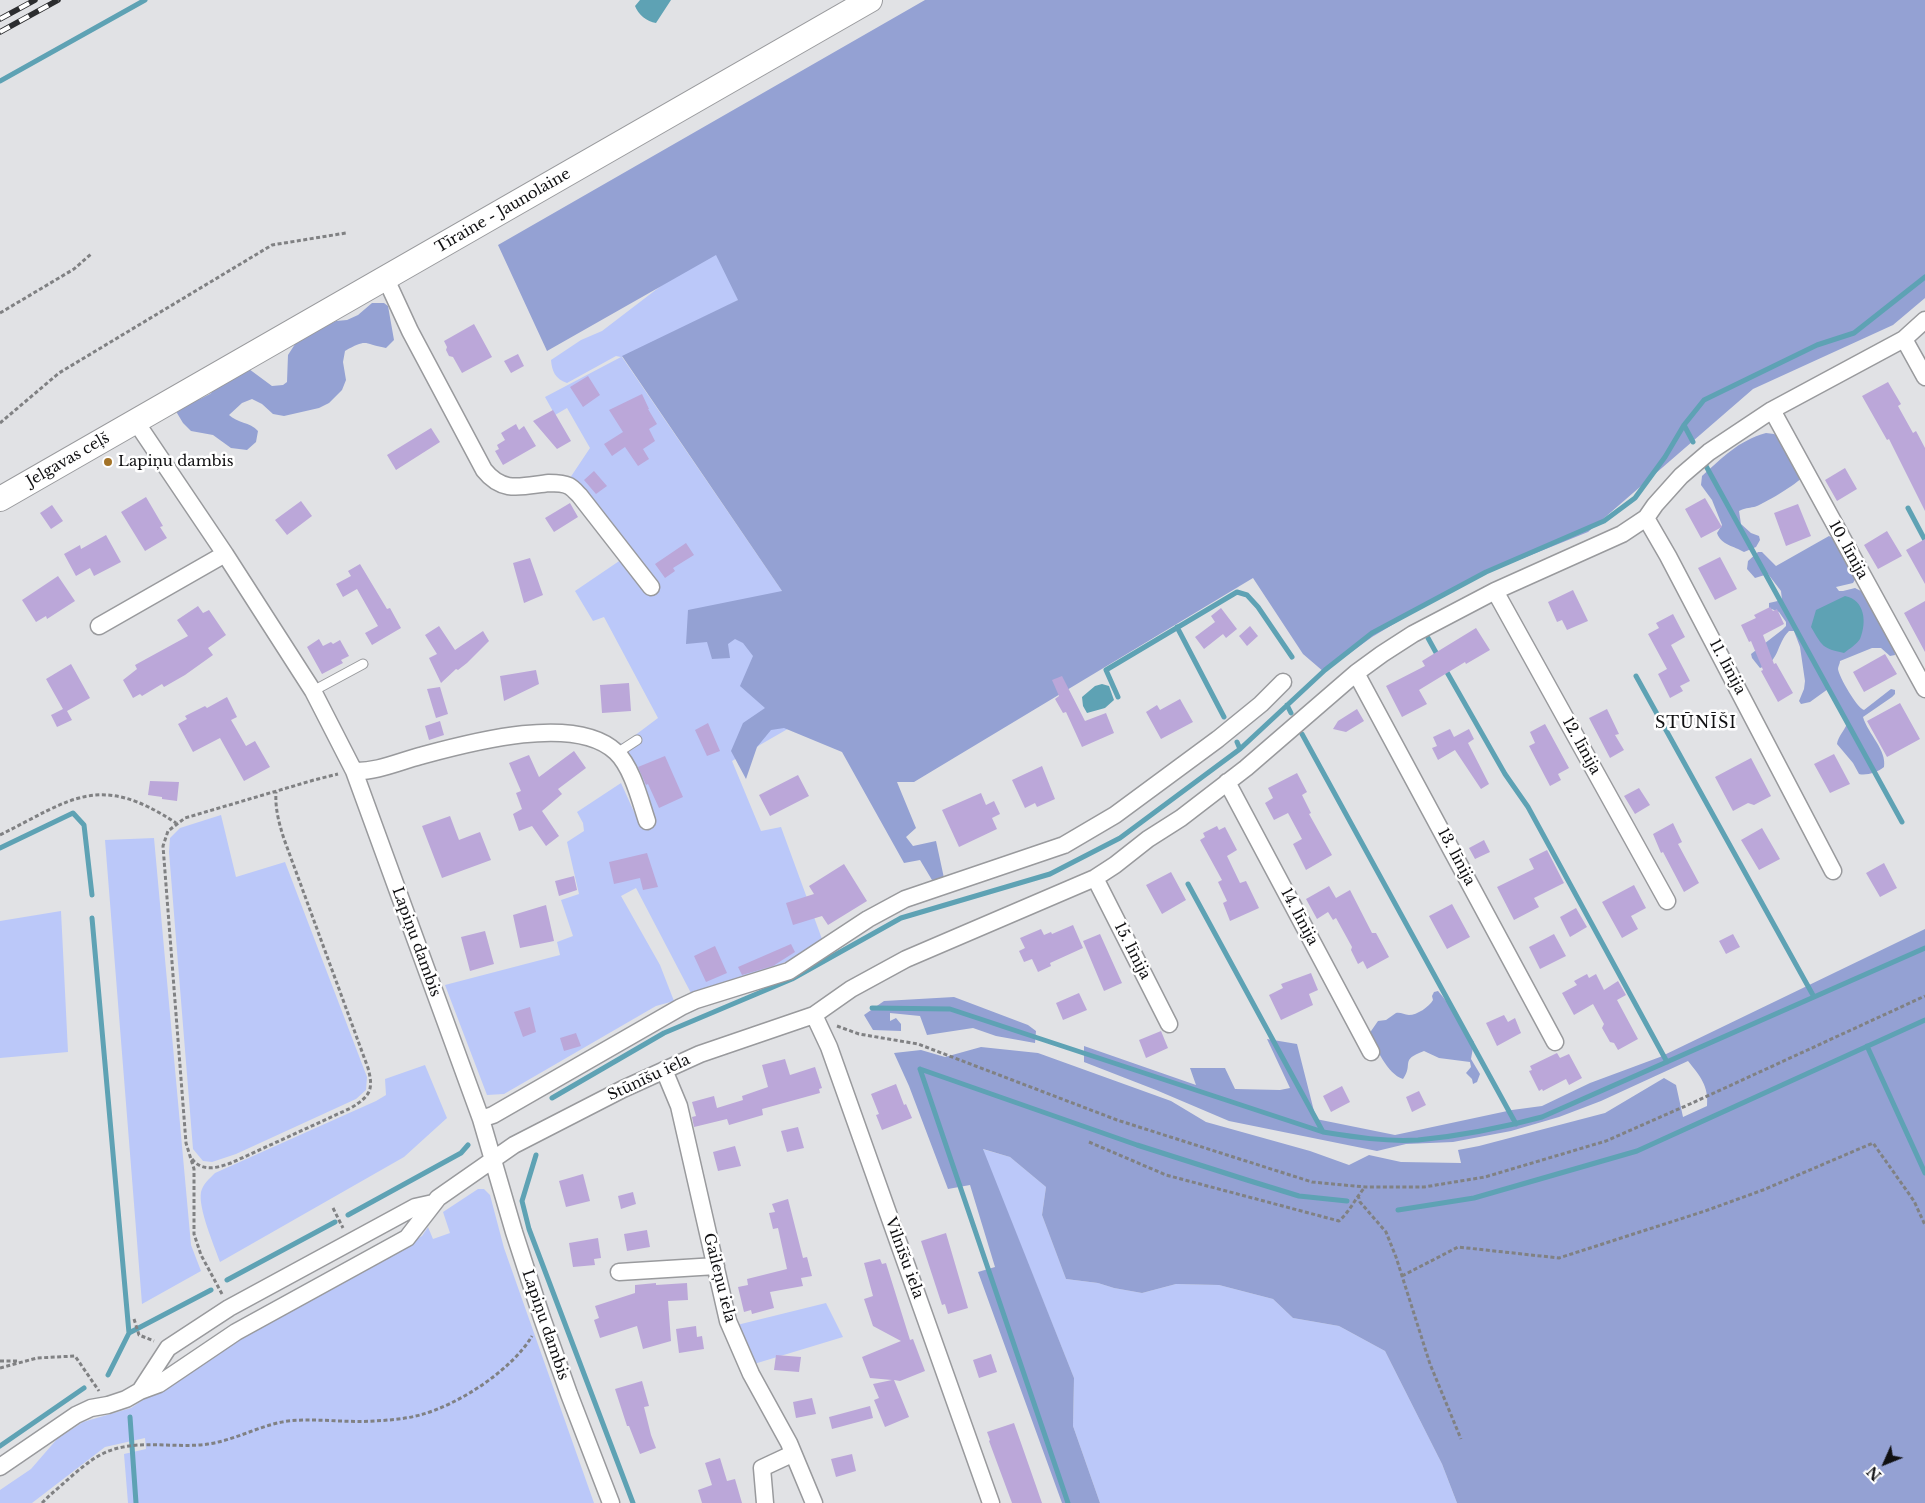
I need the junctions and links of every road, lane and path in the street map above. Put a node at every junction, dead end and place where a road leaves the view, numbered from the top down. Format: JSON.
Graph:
{"nodes":[{"id":1,"x":870,"y":0,"type":"edge"},
{"id":2,"x":346,"y":233,"type":"dead end"},
{"id":3,"x":91,"y":254,"type":"dead end"},
{"id":4,"x":386,"y":279,"type":"junction"},
{"id":5,"x":0,"y":313,"type":"edge"},
{"id":6,"x":1925,"y":320,"type":"edge"},
{"id":7,"x":1904,"y":339,"type":"junction"},
{"id":8,"x":1925,"y":377,"type":"edge"},
{"id":9,"x":1772,"y":410,"type":"junction"},
{"id":10,"x":136,"y":422,"type":"junction"},
{"id":11,"x":0,"y":423,"type":"edge"},
{"id":12,"x":0,"y":499,"type":"edge"},
{"id":13,"x":1646,"y":518,"type":"junction"},
{"id":14,"x":225,"y":554,"type":"junction"},
{"id":15,"x":651,"y":587,"type":"dead end"},
{"id":16,"x":1495,"y":591,"type":"junction"},
{"id":17,"x":99,"y":626,"type":"dead end"},
{"id":18,"x":362,"y":664,"type":"dead end"},
{"id":19,"x":1356,"y":673,"type":"junction"},
{"id":20,"x":1284,"y":682,"type":"dead end"},
{"id":21,"x":1925,"y":689,"type":"edge"},
{"id":22,"x":313,"y":691,"type":"junction"},
{"id":23,"x":637,"y":740,"type":"dead end"},
{"id":24,"x":617,"y":753,"type":"junction"},
{"id":25,"x":354,"y":771,"type":"junction"},
{"id":26,"x":1227,"y":782,"type":"junction"},
{"id":27,"x":276,"y":792,"type":"junction"},
{"id":28,"x":647,"y":821,"type":"dead end"},
{"id":29,"x":176,"y":823,"type":"junction"},
{"id":30,"x":0,"y":835,"type":"edge"},
{"id":31,"x":1833,"y":871,"type":"dead end"},
{"id":32,"x":1095,"y":878,"type":"junction"},
{"id":33,"x":1667,"y":901,"type":"dead end"},
{"id":34,"x":1925,"y":996,"type":"edge"},
{"id":35,"x":814,"y":1015,"type":"junction"},
{"id":36,"x":1169,"y":1024,"type":"dead end"},
{"id":37,"x":1555,"y":1042,"type":"dead end"},
{"id":38,"x":1371,"y":1052,"type":"dead end"},
{"id":39,"x":664,"y":1070,"type":"junction"},
{"id":40,"x":481,"y":1119,"type":"junction"},
{"id":41,"x":1089,"y":1142,"type":"dead end"},
{"id":42,"x":190,"y":1156,"type":"junction"},
{"id":43,"x":493,"y":1160,"type":"junction"},
{"id":44,"x":1365,"y":1187,"type":"junction"},
{"id":45,"x":1358,"y":1195,"type":"junction"},
{"id":46,"x":433,"y":1203,"type":"junction"},
{"id":47,"x":334,"y":1208,"type":"dead end"},
{"id":48,"x":1925,"y":1225,"type":"edge"},
{"id":49,"x":350,"y":1242,"type":"junction"},
{"id":50,"x":716,"y":1266,"type":"junction"},
{"id":51,"x":619,"y":1272,"type":"dead end"},
{"id":52,"x":1402,"y":1276,"type":"junction"},
{"id":53,"x":229,"y":1308,"type":"junction"},
{"id":54,"x":542,"y":1318,"type":"junction"},
{"id":55,"x":134,"y":1319,"type":"dead end"},
{"id":56,"x":139,"y":1335,"type":"dead end"},
{"id":57,"x":0,"y":1361,"type":"edge"},
{"id":58,"x":21,"y":1361,"type":"junction"},
{"id":59,"x":0,"y":1368,"type":"edge"},
{"id":60,"x":140,"y":1391,"type":"junction"},
{"id":61,"x":108,"y":1405,"type":"junction"},
{"id":62,"x":1461,"y":1438,"type":"dead end"},
{"id":63,"x":792,"y":1454,"type":"junction"},
{"id":64,"x":0,"y":1467,"type":"edge"},
{"id":65,"x":42,"y":1503,"type":"edge"},
{"id":66,"x":610,"y":1503,"type":"edge"},
{"id":67,"x":765,"y":1503,"type":"edge"},
{"id":68,"x":814,"y":1503,"type":"edge"},
{"id":69,"x":991,"y":1503,"type":"edge"}],
"edges":[{"from":1,"to":4,"type":"main road","name":"Tīraine - Jaunolaine"},
{"from":2,"to":11,"type":"path"},
{"from":3,"to":5,"type":"path"},
{"from":4,"to":10,"type":"main road","name":"Tīraine - Jaunolaine"},
{"from":4,"to":15,"type":"street"},
{"from":6,"to":7,"type":"street","name":"Stūnīšu iela"},
{"from":7,"to":8,"type":"street"},
{"from":7,"to":9,"type":"street","name":"Stūnīšu iela"},
{"from":9,"to":13,"type":"street","name":"Stūnīšu iela"},
{"from":9,"to":21,"type":"street","name":"10. līnija"},
{"from":10,"to":12,"type":"main road","name":"Jelgavas ceļš"},
{"from":10,"to":14,"type":"street","name":"Lapiņu dambis"},
{"from":13,"to":16,"type":"street","name":"Stūnīšu iela"},
{"from":13,"to":31,"type":"street","name":"11. līnija"},
{"from":14,"to":17,"type":"street"},
{"from":14,"to":22,"type":"street","name":"Lapiņu dambis"},
{"from":16,"to":19,"type":"street","name":"Stūnīšu iela"},
{"from":16,"to":33,"type":"street","name":"12. līnija"},
{"from":18,"to":22,"type":"lane"},
{"from":19,"to":26,"type":"street","name":"Stūnīšu iela"},
{"from":19,"to":37,"type":"street","name":"13. līnija"},
{"from":20,"to":40,"type":"street"},
{"from":22,"to":25,"type":"street","name":"Lapiņu dambis"},
{"from":23,"to":24,"type":"lane"},
{"from":24,"to":25,"type":"street"},
{"from":24,"to":28,"type":"street"},
{"from":25,"to":27,"type":"path"},
{"from":25,"to":40,"type":"street","name":"Lapiņu dambis"},
{"from":26,"to":32,"type":"street","name":"Stūnīšu iela"},
{"from":26,"to":38,"type":"street","name":"14. līnija"},
{"from":27,"to":29,"type":"path"},
{"from":27,"to":42,"type":"path"},
{"from":29,"to":30,"type":"path"},
{"from":29,"to":42,"type":"path"},
{"from":32,"to":35,"type":"street","name":"Stūnīšu iela"},
{"from":32,"to":36,"type":"street","name":"15. līnija"},
{"from":34,"to":44,"type":"path"},
{"from":35,"to":39,"type":"street","name":"Stūnīšu iela"},
{"from":35,"to":44,"type":"path"},
{"from":35,"to":69,"type":"street","name":"Vilnīšu iela"},
{"from":39,"to":43,"type":"street","name":"Stūnīšu iela"},
{"from":39,"to":50,"type":"street","name":"Gaileņu iela"},
{"from":40,"to":43,"type":"street","name":"Lapiņu dambis"},
{"from":41,"to":45,"type":"path"},
{"from":42,"to":53,"type":"path"},
{"from":43,"to":46,"type":"street","name":"Stūnīšu iela"},
{"from":43,"to":54,"type":"street","name":"Lapiņu dambis"},
{"from":44,"to":45,"type":"path"},
{"from":45,"to":52,"type":"path"},
{"from":46,"to":49,"type":"street"},
{"from":46,"to":60,"type":"street"},
{"from":47,"to":49,"type":"path"},
{"from":48,"to":52,"type":"path"},
{"from":49,"to":53,"type":"street"},
{"from":50,"to":51,"type":"street"},
{"from":50,"to":63,"type":"street","name":"Gaileņu iela"},
{"from":52,"to":62,"type":"path"},
{"from":53,"to":60,"type":"street"},
{"from":54,"to":65,"type":"path"},
{"from":54,"to":66,"type":"street","name":"Lapiņu dambis"},
{"from":55,"to":56,"type":"path"},
{"from":57,"to":58,"type":"path"},
{"from":58,"to":59,"type":"path"},
{"from":58,"to":61,"type":"path"},
{"from":60,"to":61,"type":"street"},
{"from":61,"to":64,"type":"street"},
{"from":63,"to":67,"type":"street"},
{"from":63,"to":68,"type":"street","name":"Gaileņu iela"}]}
